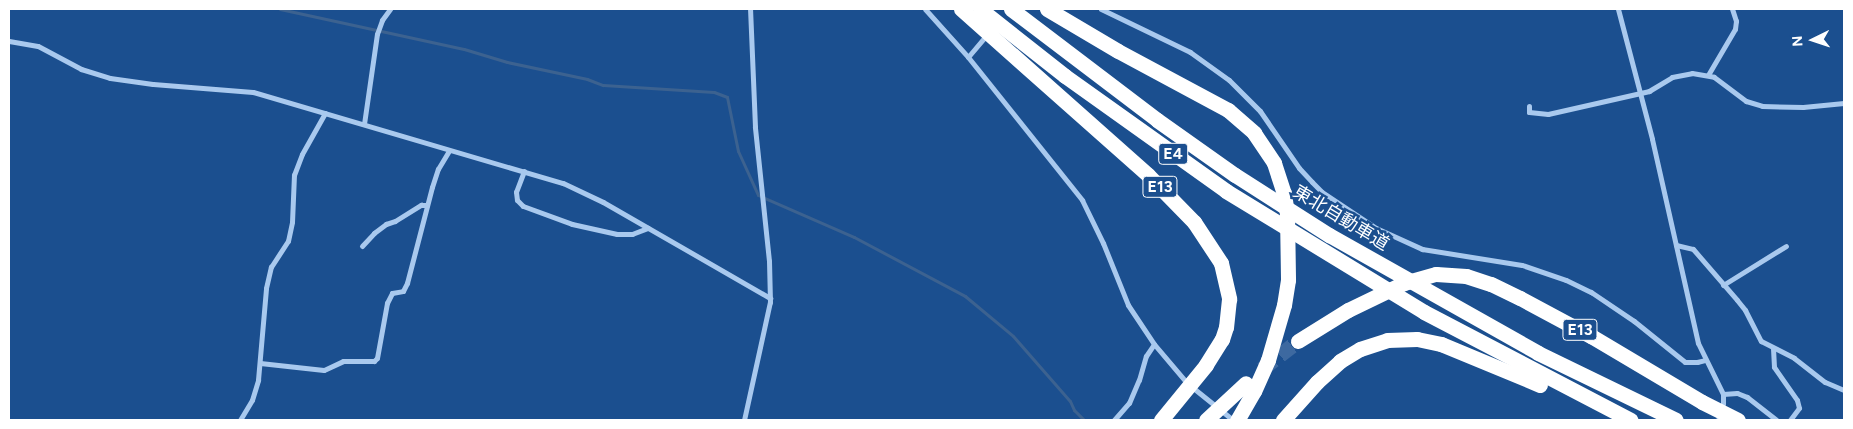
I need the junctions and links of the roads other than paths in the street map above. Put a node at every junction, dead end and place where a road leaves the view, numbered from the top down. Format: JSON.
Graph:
{"nodes":[{"id":1,"x":390,"y":9,"type":"edge"},
{"id":2,"x":750,"y":9,"type":"edge"},
{"id":3,"x":926,"y":9,"type":"edge"},
{"id":4,"x":962,"y":9,"type":"edge"},
{"id":5,"x":980,"y":9,"type":"edge"},
{"id":6,"x":1047,"y":9,"type":"edge"},
{"id":7,"x":1101,"y":9,"type":"edge"},
{"id":8,"x":1618,"y":9,"type":"edge"},
{"id":9,"x":1732,"y":9,"type":"edge"},
{"id":10,"x":1006,"y":12,"type":"edge"},
{"id":11,"x":9,"y":41,"type":"edge"},
{"id":12,"x":1011,"y":43,"type":"junction"},
{"id":13,"x":968,"y":57,"type":"junction"},
{"id":14,"x":1708,"y":75,"type":"junction"},
{"id":15,"x":1640,"y":94,"type":"junction"},
{"id":16,"x":1844,"y":103,"type":"edge"},
{"id":17,"x":1528,"y":106,"type":"dead end"},
{"id":18,"x":325,"y":113,"type":"junction"},
{"id":19,"x":364,"y":124,"type":"junction"},
{"id":20,"x":450,"y":151,"type":"junction"},
{"id":21,"x":524,"y":171,"type":"junction"},
{"id":22,"x":427,"y":205,"type":"junction"},
{"id":23,"x":648,"y":228,"type":"junction"},
{"id":24,"x":1676,"y":245,"type":"junction"},
{"id":25,"x":362,"y":246,"type":"dead end"},
{"id":26,"x":1786,"y":246,"type":"dead end"},
{"id":27,"x":1723,"y":285,"type":"junction"},
{"id":28,"x":770,"y":298,"type":"junction"},
{"id":29,"x":1298,"y":341,"type":"tunnel mouth"},
{"id":30,"x":1154,"y":344,"type":"junction"},
{"id":31,"x":1773,"y":348,"type":"junction"},
{"id":32,"x":1705,"y":360,"type":"junction"},
{"id":33,"x":260,"y":363,"type":"junction"},
{"id":34,"x":1246,"y":389,"type":"junction"},
{"id":35,"x":1844,"y":390,"type":"edge"},
{"id":36,"x":1723,"y":394,"type":"junction"},
{"id":37,"x":240,"y":420,"type":"edge"},
{"id":38,"x":744,"y":420,"type":"edge"},
{"id":39,"x":1114,"y":420,"type":"edge"},
{"id":40,"x":1161,"y":420,"type":"edge"},
{"id":41,"x":1206,"y":420,"type":"edge"},
{"id":42,"x":1233,"y":420,"type":"edge"},
{"id":43,"x":1237,"y":420,"type":"edge"},
{"id":44,"x":1283,"y":420,"type":"edge"},
{"id":45,"x":1624,"y":420,"type":"edge"},
{"id":46,"x":1631,"y":420,"type":"edge"},
{"id":47,"x":1676,"y":420,"type":"edge"},
{"id":48,"x":1718,"y":420,"type":"edge"},
{"id":49,"x":1738,"y":420,"type":"edge"},
{"id":50,"x":1776,"y":420,"type":"edge"},
{"id":51,"x":1790,"y":420,"type":"edge"}],
"edges":[{"from":1,"to":19,"type":"street"},
{"from":2,"to":28,"type":"street"},
{"from":3,"to":13,"type":"street"},
{"from":4,"to":12,"type":"highway","number":"E13"},
{"from":5,"to":12,"type":"highway","number":"E4"},
{"from":6,"to":34,"type":"highway"},
{"from":7,"to":32,"type":"street"},
{"from":8,"to":15,"type":"street"},
{"from":9,"to":14,"type":"street"},
{"from":10,"to":13,"type":"street"},
{"from":10,"to":47,"type":"highway","name":"東北自動車道","number":"E4"},
{"from":11,"to":18,"type":"street"},
{"from":12,"to":40,"type":"highway","number":"E13"},
{"from":12,"to":46,"type":"highway","number":"E4"},
{"from":13,"to":30,"type":"street"},
{"from":14,"to":15,"type":"street"},
{"from":14,"to":16,"type":"street"},
{"from":15,"to":17,"type":"street"},
{"from":15,"to":24,"type":"street"},
{"from":18,"to":19,"type":"street"},
{"from":18,"to":33,"type":"street"},
{"from":19,"to":20,"type":"street"},
{"from":20,"to":21,"type":"street"},
{"from":20,"to":22,"type":"street"},
{"from":21,"to":23,"type":"street"},
{"from":21,"to":23,"type":"street"},
{"from":22,"to":25,"type":"street"},
{"from":22,"to":33,"type":"street"},
{"from":23,"to":28,"type":"street"},
{"from":24,"to":27,"type":"street"},
{"from":24,"to":32,"type":"street"},
{"from":26,"to":27,"type":"street"},
{"from":27,"to":31,"type":"street"},
{"from":28,"to":38,"type":"street"},
{"from":29,"to":49,"type":"highway","number":"E13"},
{"from":30,"to":39,"type":"street"},
{"from":30,"to":42,"type":"street"},
{"from":31,"to":35,"type":"street"},
{"from":31,"to":51,"type":"street"},
{"from":32,"to":36,"type":"street"},
{"from":33,"to":37,"type":"street"},
{"from":34,"to":41,"type":"highway"},
{"from":34,"to":43,"type":"highway"},
{"from":36,"to":48,"type":"street"},
{"from":36,"to":50,"type":"street"},
{"from":44,"to":45,"type":"highway"}]}
